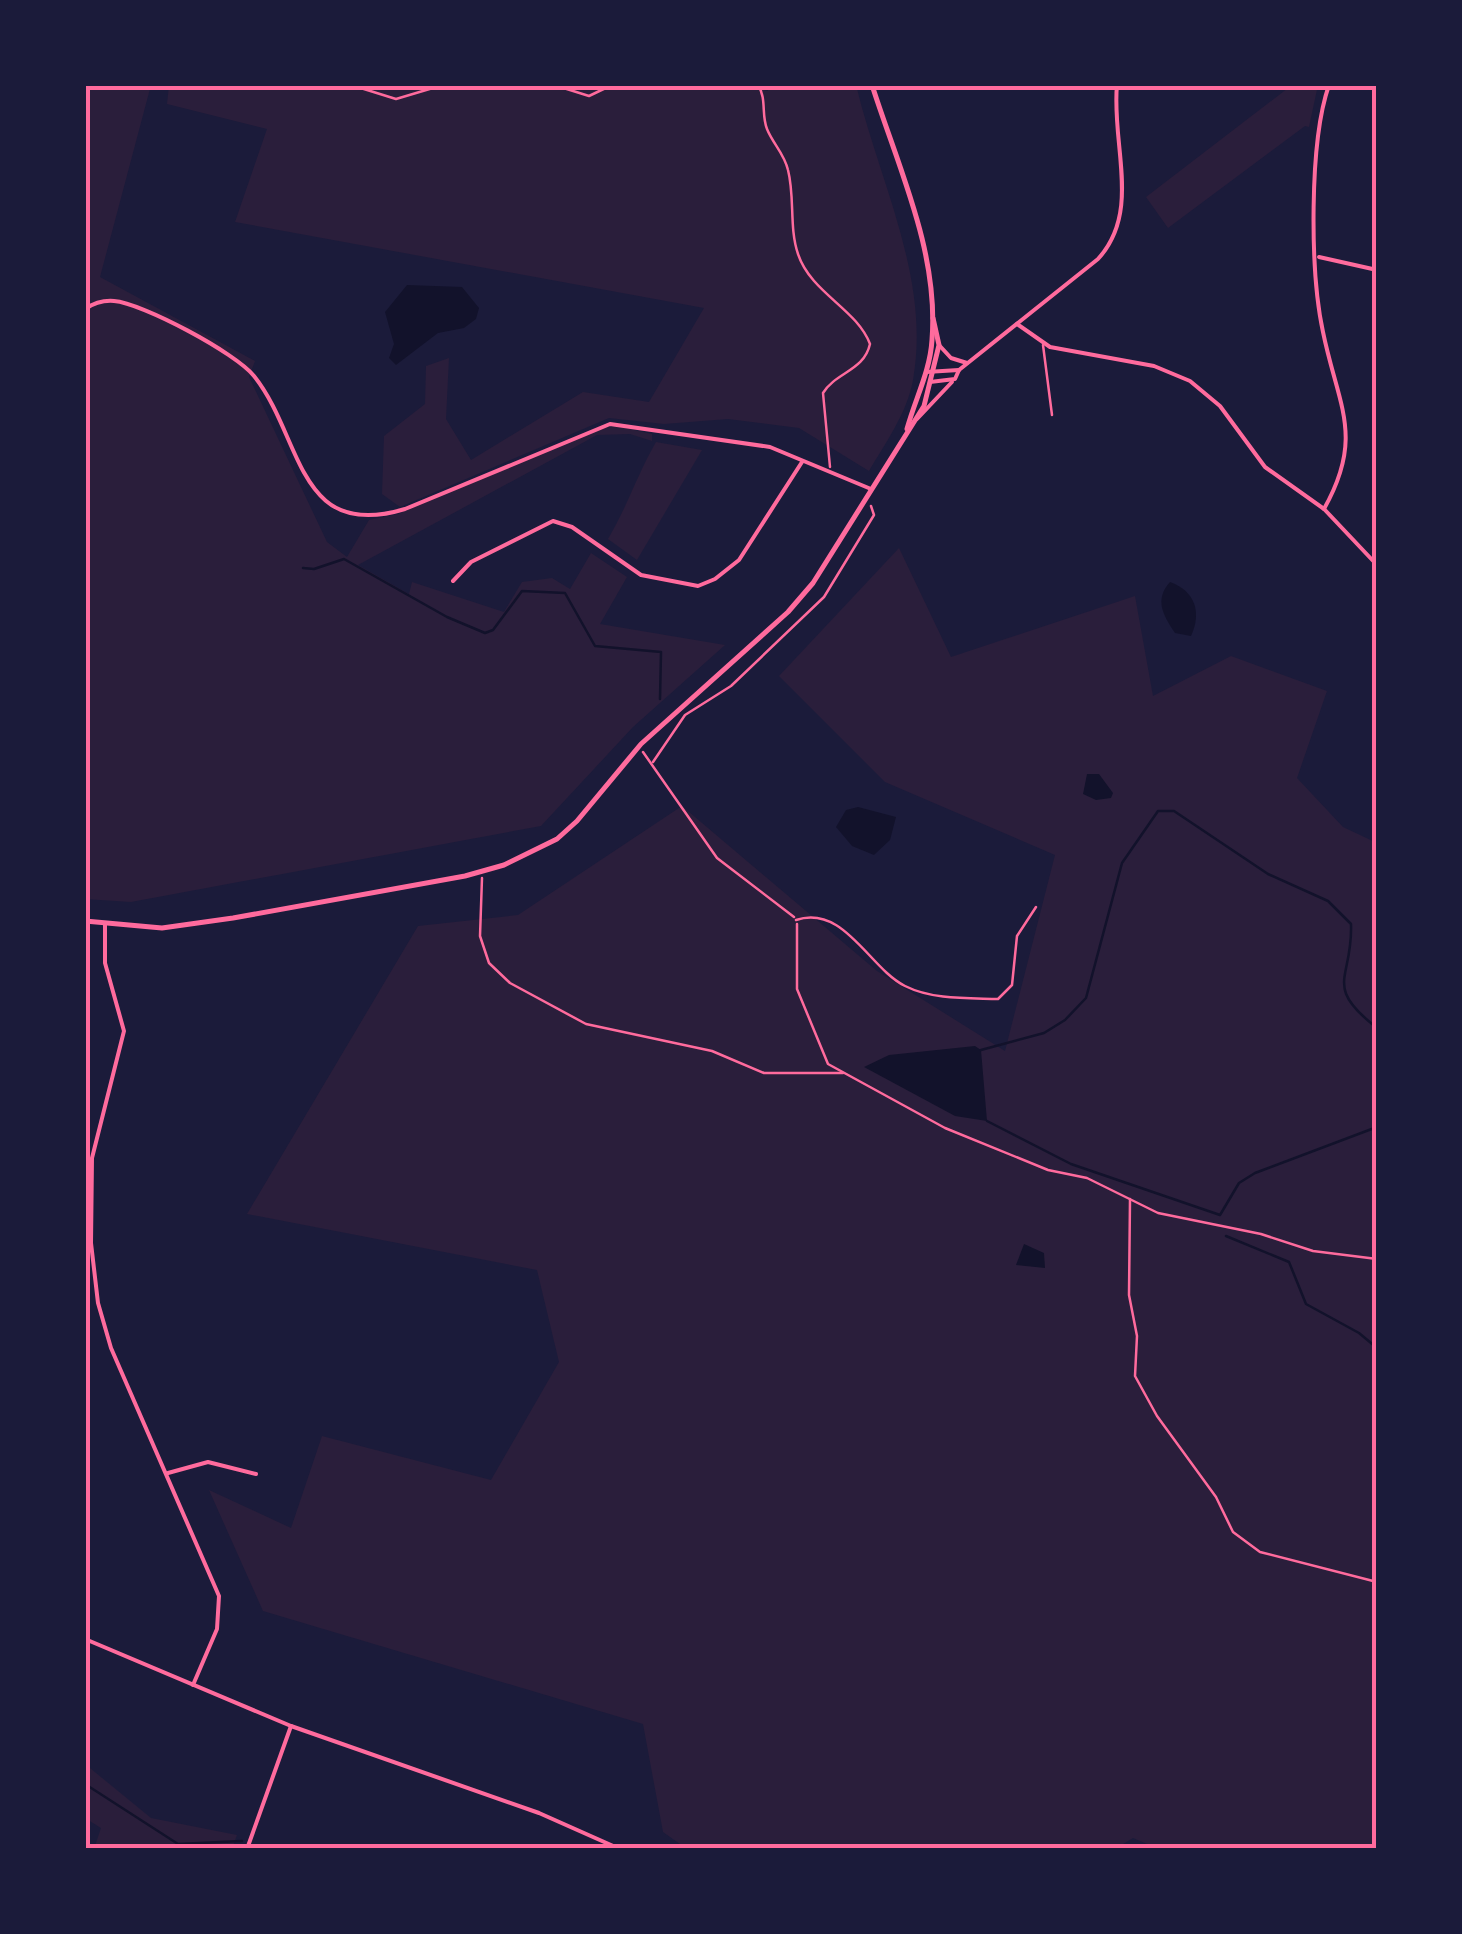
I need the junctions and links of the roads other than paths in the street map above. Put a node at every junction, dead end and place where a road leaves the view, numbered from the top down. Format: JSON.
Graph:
{"nodes":[{"id":1,"x":882,"y":85,"type":"edge"},
{"id":2,"x":1117,"y":85,"type":"edge"},
{"id":3,"x":1329,"y":85,"type":"edge"},
{"id":4,"x":873,"y":86,"type":"edge"},
{"id":5,"x":1317,"y":258,"type":"junction"},
{"id":6,"x":1377,"y":270,"type":"edge"},
{"id":7,"x":85,"y":309,"type":"edge"},
{"id":8,"x":933,"y":318,"type":"junction"},
{"id":9,"x":1018,"y":324,"type":"junction"},
{"id":10,"x":939,"y":345,"type":"junction"},
{"id":11,"x":1044,"y":345,"type":"junction"},
{"id":12,"x":968,"y":363,"type":"junction"},
{"id":13,"x":959,"y":370,"type":"junction"},
{"id":14,"x":935,"y":372,"type":"junction"},
{"id":15,"x":925,"y":376,"type":"junction"},
{"id":16,"x":955,"y":379,"type":"junction"},
{"id":17,"x":933,"y":383,"type":"junction"},
{"id":18,"x":1052,"y":414,"type":"dead end"},
{"id":19,"x":917,"y":420,"type":"junction"},
{"id":20,"x":906,"y":434,"type":"junction"},
{"id":21,"x":802,"y":462,"type":"junction"},
{"id":22,"x":873,"y":490,"type":"junction"},
{"id":23,"x":1324,"y":509,"type":"junction"},
{"id":24,"x":1377,"y":565,"type":"edge"},
{"id":25,"x":452,"y":581,"type":"dead end"},
{"id":26,"x":1036,"y":907,"type":"dead end"},
{"id":27,"x":796,"y":920,"type":"road end"},
{"id":28,"x":85,"y":921,"type":"edge"},
{"id":29,"x":104,"y":924,"type":"junction"},
{"id":30,"x":168,"y":1473,"type":"junction"},
{"id":31,"x":256,"y":1474,"type":"dead end"},
{"id":32,"x":85,"y":1639,"type":"edge"},
{"id":33,"x":193,"y":1685,"type":"junction"},
{"id":34,"x":290,"y":1726,"type":"junction"},
{"id":35,"x":247,"y":1849,"type":"edge"},
{"id":36,"x":620,"y":1849,"type":"edge"}],
"edges":[{"from":1,"to":4,"type":"street"},
{"from":2,"to":9,"type":"street"},
{"from":3,"to":5,"type":"street"},
{"from":4,"to":8,"type":"street"},
{"from":5,"to":6,"type":"street"},
{"from":5,"to":23,"type":"street"},
{"from":7,"to":21,"type":"street"},
{"from":8,"to":10,"type":"street"},
{"from":8,"to":15,"type":"street"},
{"from":9,"to":11,"type":"street"},
{"from":9,"to":12,"type":"street"},
{"from":10,"to":12,"type":"street"},
{"from":10,"to":14,"type":"street"},
{"from":11,"to":18,"type":"lane"},
{"from":11,"to":23,"type":"street"},
{"from":12,"to":13,"type":"street"},
{"from":13,"to":14,"type":"street"},
{"from":13,"to":16,"type":"street"},
{"from":14,"to":15,"type":"street"},
{"from":14,"to":17,"type":"street"},
{"from":15,"to":17,"type":"street"},
{"from":15,"to":20,"type":"street"},
{"from":16,"to":17,"type":"street"},
{"from":16,"to":19,"type":"street"},
{"from":17,"to":19,"type":"street"},
{"from":19,"to":20,"type":"street"},
{"from":20,"to":22,"type":"street"},
{"from":21,"to":22,"type":"street"},
{"from":21,"to":25,"type":"street"},
{"from":22,"to":29,"type":"street"},
{"from":23,"to":24,"type":"street"},
{"from":26,"to":27,"type":"lane"},
{"from":28,"to":29,"type":"street"},
{"from":29,"to":30,"type":"street"},
{"from":30,"to":31,"type":"street"},
{"from":30,"to":33,"type":"street"},
{"from":32,"to":33,"type":"street"},
{"from":33,"to":34,"type":"street"},
{"from":34,"to":35,"type":"street"},
{"from":34,"to":36,"type":"street"}]}
